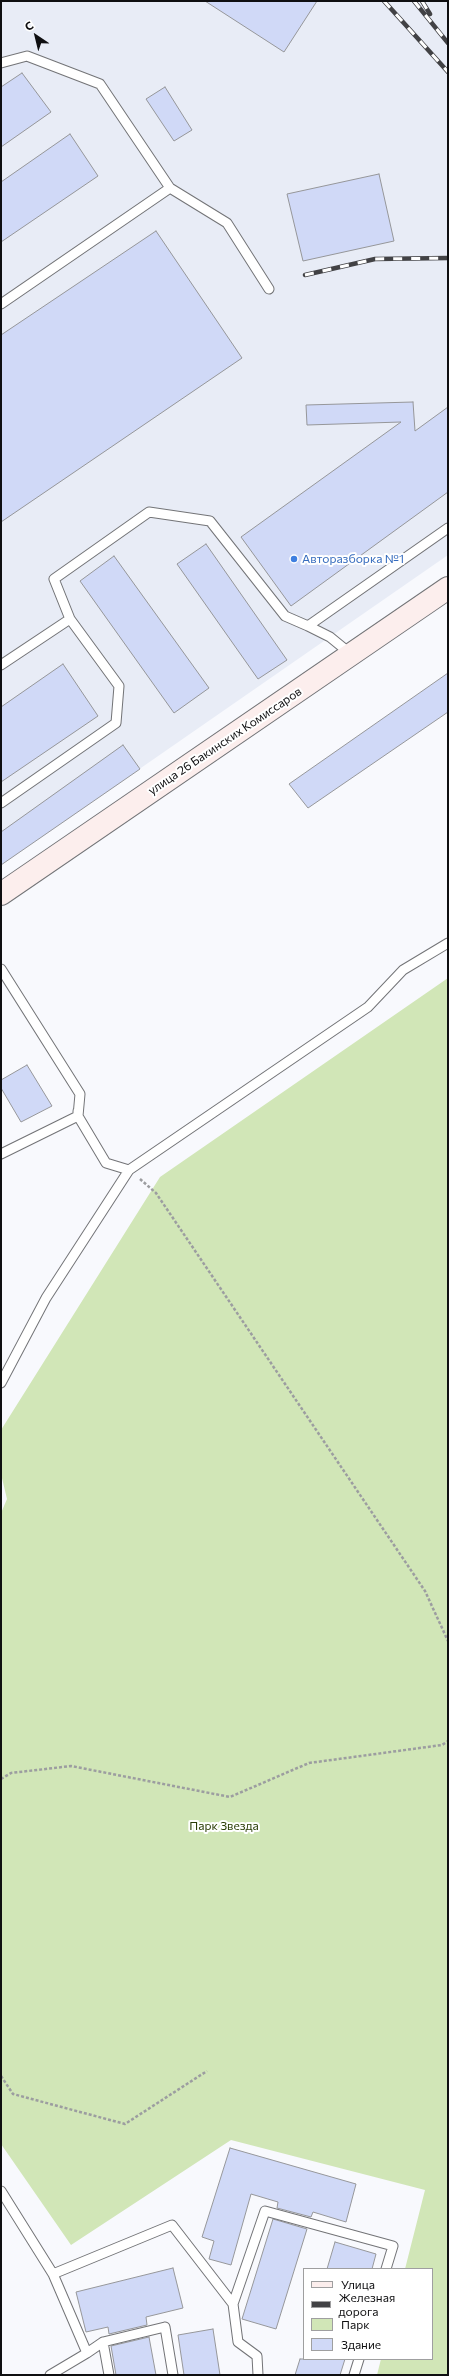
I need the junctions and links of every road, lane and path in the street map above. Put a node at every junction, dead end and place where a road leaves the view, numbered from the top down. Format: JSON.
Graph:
{"nodes":[{"id":1,"x":1,"y":63,"type":"edge"},
{"id":2,"x":170,"y":188,"type":"junction"},
{"id":3,"x":269,"y":289,"type":"dead end"},
{"id":4,"x":1,"y":304,"type":"edge"},
{"id":5,"x":448,"y":528,"type":"edge"},
{"id":6,"x":448,"y":588,"type":"edge"},
{"id":7,"x":70,"y":618,"type":"junction"},
{"id":8,"x":308,"y":626,"type":"junction"},
{"id":9,"x":352,"y":655,"type":"junction"},
{"id":10,"x":1,"y":665,"type":"edge"},
{"id":11,"x":1,"y":803,"type":"edge"},
{"id":12,"x":1,"y":894,"type":"edge"},
{"id":13,"x":448,"y":943,"type":"edge"},
{"id":14,"x":1,"y":969,"type":"edge"},
{"id":15,"x":78,"y":1116,"type":"junction"},
{"id":16,"x":1,"y":1154,"type":"edge"},
{"id":17,"x":129,"y":1170,"type":"junction"},
{"id":18,"x":1,"y":1383,"type":"edge"},
{"id":19,"x":448,"y":1642,"type":"edge"},
{"id":20,"x":448,"y":1741,"type":"edge"},
{"id":21,"x":1,"y":1779,"type":"edge"},
{"id":22,"x":207,"y":2071,"type":"dead end"},
{"id":23,"x":1,"y":2076,"type":"edge"},
{"id":24,"x":1,"y":2191,"type":"edge"},
{"id":25,"x":386,"y":2268,"type":"edge"},
{"id":26,"x":53,"y":2274,"type":"junction"},
{"id":27,"x":233,"y":2304,"type":"junction"},
{"id":28,"x":103,"y":2342,"type":"junction"},
{"id":29,"x":87,"y":2353,"type":"junction"},
{"id":30,"x":359,"y":2360,"type":"edge"},
{"id":31,"x":50,"y":2375,"type":"edge"},
{"id":32,"x":108,"y":2375,"type":"edge"},
{"id":33,"x":172,"y":2375,"type":"edge"},
{"id":34,"x":258,"y":2375,"type":"edge"},
{"id":35,"x":354,"y":2375,"type":"edge"}],
"edges":[{"from":1,"to":2,"type":"lane"},
{"from":2,"to":3,"type":"lane"},
{"from":2,"to":4,"type":"lane"},
{"from":5,"to":8,"type":"lane"},
{"from":6,"to":9,"type":"main road","name":"улица 26 Бакинских Комиссаров"},
{"from":7,"to":8,"type":"lane"},
{"from":7,"to":10,"type":"lane"},
{"from":7,"to":11,"type":"lane"},
{"from":8,"to":9,"type":"lane"},
{"from":9,"to":12,"type":"main road","name":"улица 26 Бакинских Комиссаров"},
{"from":13,"to":17,"type":"lane"},
{"from":14,"to":15,"type":"lane"},
{"from":15,"to":16,"type":"lane"},
{"from":15,"to":17,"type":"lane"},
{"from":17,"to":18,"type":"lane"},
{"from":17,"to":19,"type":"path"},
{"from":20,"to":21,"type":"path"},
{"from":22,"to":23,"type":"path"},
{"from":24,"to":26,"type":"lane"},
{"from":25,"to":27,"type":"lane"},
{"from":26,"to":27,"type":"lane"},
{"from":26,"to":29,"type":"lane"},
{"from":27,"to":34,"type":"lane"},
{"from":28,"to":29,"type":"lane"},
{"from":28,"to":32,"type":"lane"},
{"from":28,"to":33,"type":"lane"},
{"from":29,"to":31,"type":"lane"},
{"from":30,"to":35,"type":"lane"}]}
